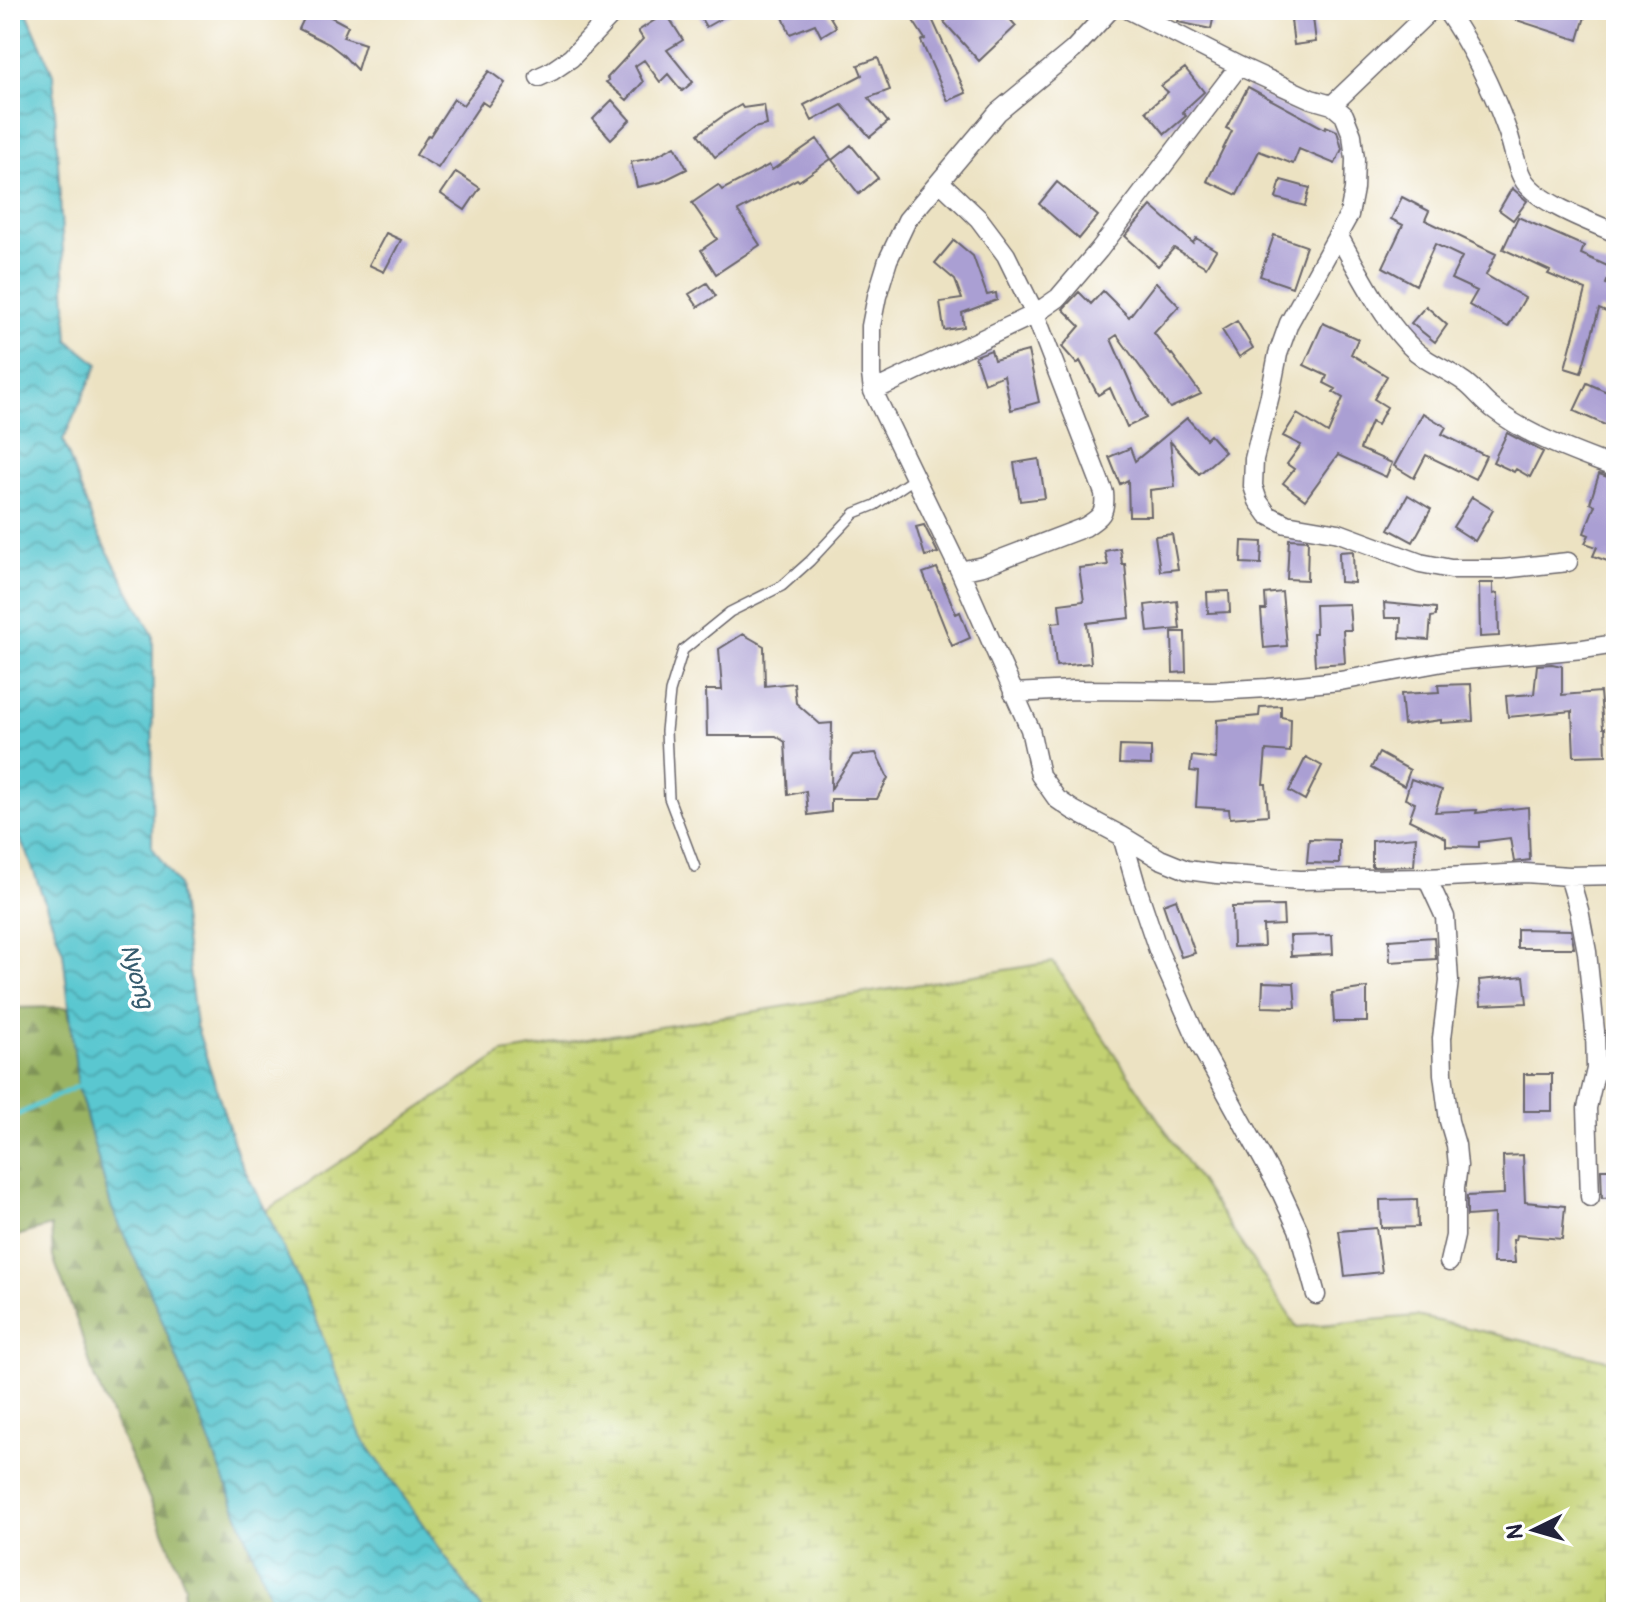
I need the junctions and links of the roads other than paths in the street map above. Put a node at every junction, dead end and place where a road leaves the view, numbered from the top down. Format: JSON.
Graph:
{"nodes":[{"id":1,"x":616,"y":10,"type":"edge"},
{"id":2,"x":1110,"y":10,"type":"edge"},
{"id":3,"x":1129,"y":10,"type":"edge"},
{"id":4,"x":1431,"y":10,"type":"edge"},
{"id":5,"x":1446,"y":10,"type":"edge"},
{"id":6,"x":1239,"y":66,"type":"junction"},
{"id":7,"x":539,"y":77,"type":"dead end"},
{"id":8,"x":1332,"y":105,"type":"junction"},
{"id":9,"x":940,"y":182,"type":"junction"},
{"id":10,"x":1616,"y":233,"type":"edge"},
{"id":11,"x":1338,"y":235,"type":"junction"},
{"id":12,"x":1035,"y":314,"type":"junction"},
{"id":13,"x":873,"y":391,"type":"junction"},
{"id":14,"x":1616,"y":468,"type":"edge"},
{"id":15,"x":915,"y":478,"type":"junction"},
{"id":16,"x":1568,"y":562,"type":"dead end"},
{"id":17,"x":960,"y":571,"type":"junction"},
{"id":18,"x":1616,"y":644,"type":"edge"},
{"id":19,"x":1013,"y":693,"type":"junction"},
{"id":20,"x":1122,"y":836,"type":"junction"},
{"id":21,"x":695,"y":867,"type":"dead end"},
{"id":22,"x":1616,"y":875,"type":"edge"},
{"id":23,"x":1569,"y":876,"type":"junction"},
{"id":24,"x":1427,"y":878,"type":"junction"},
{"id":25,"x":1590,"y":1197,"type":"dead end"},
{"id":26,"x":1449,"y":1262,"type":"dead end"},
{"id":27,"x":1316,"y":1295,"type":"dead end"}],
"edges":[{"from":1,"to":7,"type":"street"},
{"from":2,"to":9,"type":"street"},
{"from":3,"to":6,"type":"street"},
{"from":4,"to":8,"type":"street"},
{"from":5,"to":10,"type":"street"},
{"from":6,"to":8,"type":"street"},
{"from":6,"to":12,"type":"street"},
{"from":8,"to":11,"type":"street"},
{"from":9,"to":12,"type":"street"},
{"from":9,"to":13,"type":"street"},
{"from":11,"to":14,"type":"street"},
{"from":11,"to":16,"type":"street"},
{"from":12,"to":13,"type":"street"},
{"from":12,"to":17,"type":"street"},
{"from":13,"to":15,"type":"street"},
{"from":15,"to":17,"type":"street"},
{"from":15,"to":21,"type":"lane"},
{"from":17,"to":19,"type":"street"},
{"from":18,"to":19,"type":"street"},
{"from":19,"to":20,"type":"street"},
{"from":20,"to":24,"type":"street"},
{"from":20,"to":27,"type":"street"},
{"from":22,"to":23,"type":"street"},
{"from":23,"to":24,"type":"street"},
{"from":23,"to":25,"type":"street"},
{"from":24,"to":26,"type":"street"}]}
